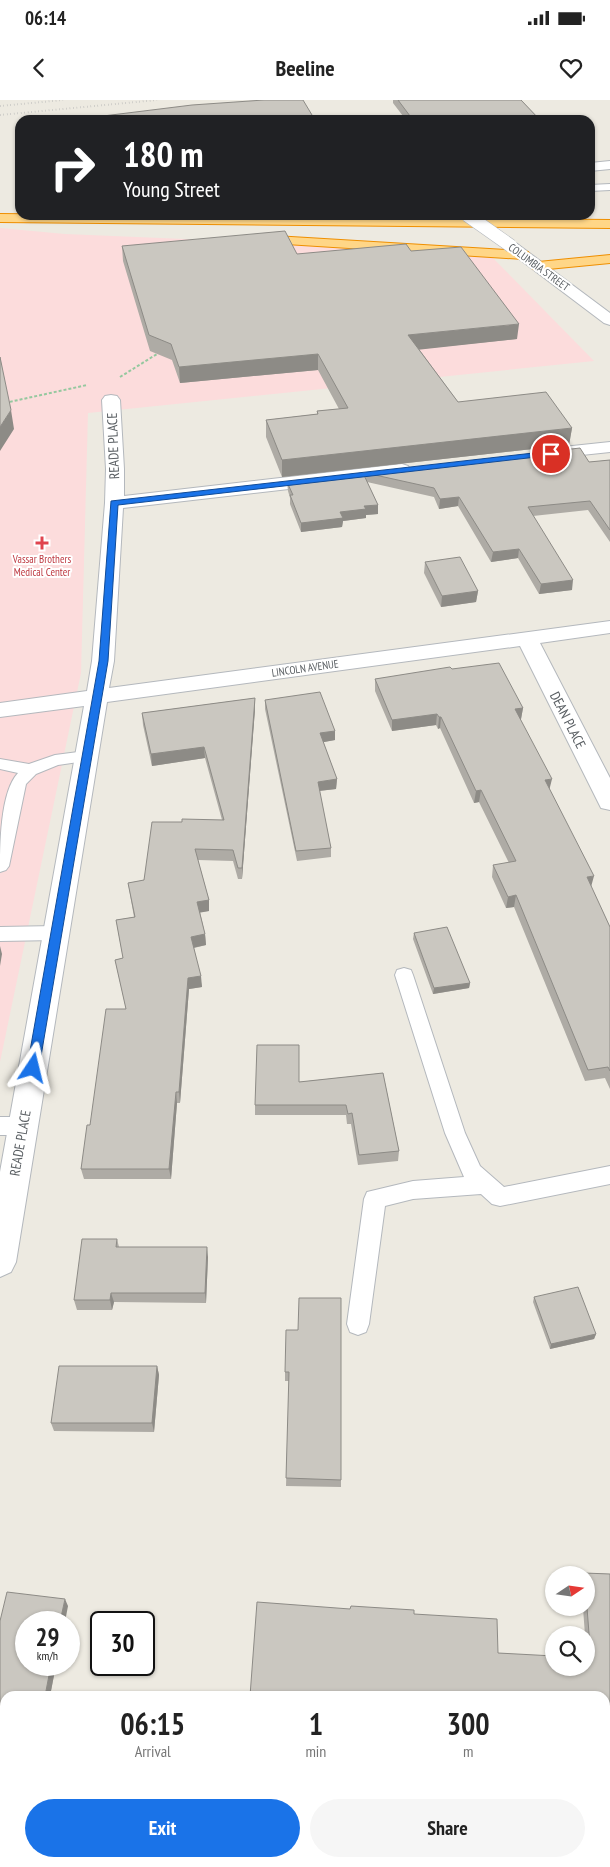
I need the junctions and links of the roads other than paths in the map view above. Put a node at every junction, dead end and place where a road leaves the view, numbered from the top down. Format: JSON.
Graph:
{"nodes":[{"id":1,"x":610,"y":165,"type":"edge"},
{"id":2,"x":595,"y":166,"type":"edge"},
{"id":3,"x":610,"y":187,"type":"edge"},
{"id":4,"x":595,"y":188,"type":"edge"},
{"id":5,"x":0,"y":206,"type":"edge"},
{"id":6,"x":15,"y":206,"type":"edge"},
{"id":7,"x":595,"y":213,"type":"edge"},
{"id":8,"x":610,"y":213,"type":"edge"},
{"id":9,"x":0,"y":218,"type":"edge"},
{"id":10,"x":15,"y":218,"type":"edge"},
{"id":11,"x":203,"y":220,"type":"edge"},
{"id":12,"x":474,"y":220,"type":"edge"},
{"id":13,"x":0,"y":222,"type":"edge"},
{"id":14,"x":610,"y":224,"type":"edge"},
{"id":15,"x":191,"y":234,"type":"dead end"},
{"id":16,"x":240,"y":237,"type":"edge"},
{"id":17,"x":517,"y":251,"type":"junction"},
{"id":18,"x":610,"y":259,"type":"edge"},
{"id":19,"x":538,"y":266,"type":"junction"},
{"id":20,"x":610,"y":320,"type":"edge"},
{"id":21,"x":111,"y":400,"type":"dead end"},
{"id":22,"x":610,"y":447,"type":"edge"},
{"id":23,"x":522,"y":457,"type":"edge"},
{"id":24,"x":415,"y":469,"type":"edge"},
{"id":25,"x":114,"y":503,"type":"junction"},
{"id":26,"x":610,"y":627,"type":"edge"},
{"id":27,"x":527,"y":638,"type":"junction"},
{"id":28,"x":96,"y":697,"type":"junction"},
{"id":29,"x":0,"y":710,"type":"edge"},
{"id":30,"x":86,"y":756,"type":"junction"},
{"id":31,"x":0,"y":764,"type":"edge"},
{"id":32,"x":30,"y":770,"type":"junction"},
{"id":33,"x":610,"y":802,"type":"edge"},
{"id":34,"x":0,"y":866,"type":"edge"},
{"id":35,"x":56,"y":933,"type":"junction"},
{"id":36,"x":0,"y":934,"type":"edge"},
{"id":37,"x":404,"y":975,"type":"dead end"},
{"id":38,"x":11,"y":1126,"type":"edge"},
{"id":39,"x":610,"y":1175,"type":"edge"},
{"id":40,"x":486,"y":1184,"type":"junction"},
{"id":41,"x":0,"y":1262,"type":"edge"},
{"id":42,"x":358,"y":1324,"type":"dead end"}],
"edges":[{"from":1,"to":2,"type":"street"},
{"from":3,"to":4,"type":"lane"},
{"from":5,"to":6,"type":"highway"},
{"from":7,"to":8,"type":"highway"},
{"from":9,"to":10,"type":"highway"},
{"from":11,"to":14,"type":"highway"},
{"from":12,"to":17,"type":"street","name":"COLUMBIA STREET","bridge":true},
{"from":13,"to":15,"type":"highway"},
{"from":16,"to":17,"type":"highway"},
{"from":17,"to":19,"type":"street","name":"COLUMBIA STREET"},
{"from":18,"to":19,"type":"highway"},
{"from":19,"to":20,"type":"street","name":"COLUMBIA STREET"},
{"from":21,"to":25,"type":"street","name":"READE PLACE"},
{"from":22,"to":23,"type":"street"},
{"from":24,"to":25,"type":"street"},
{"from":25,"to":28,"type":"street","name":"READE PLACE"},
{"from":26,"to":27,"type":"street","name":"LINCOLN AVENUE"},
{"from":27,"to":28,"type":"street","name":"LINCOLN AVENUE"},
{"from":27,"to":33,"type":"street","name":"DEAN PLACE"},
{"from":28,"to":29,"type":"street","name":"LINCOLN AVENUE"},
{"from":28,"to":30,"type":"street","name":"READE PLACE"},
{"from":30,"to":32,"type":"lane"},
{"from":30,"to":35,"type":"street","name":"READE PLACE"},
{"from":31,"to":32,"type":"lane"},
{"from":32,"to":34,"type":"lane"},
{"from":35,"to":36,"type":"lane"},
{"from":35,"to":38,"type":"street","name":"READE PLACE"},
{"from":37,"to":40,"type":"lane"},
{"from":38,"to":41,"type":"street","name":"READE PLACE"},
{"from":39,"to":40,"type":"lane"},
{"from":40,"to":42,"type":"lane"}]}
